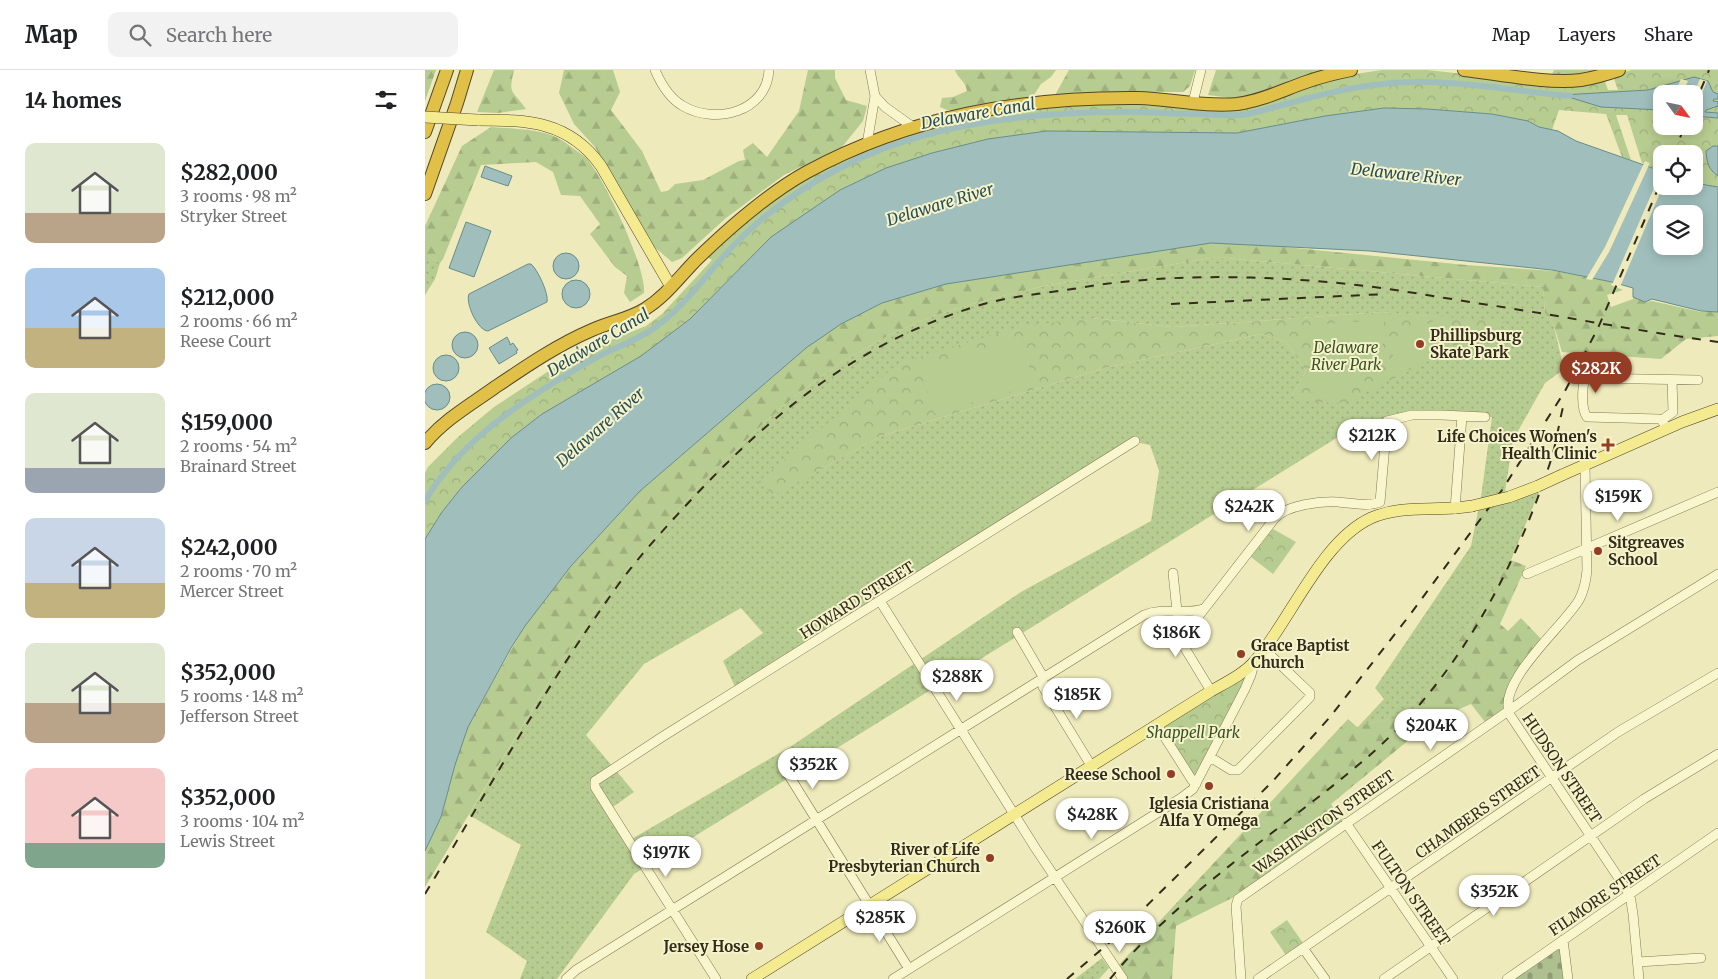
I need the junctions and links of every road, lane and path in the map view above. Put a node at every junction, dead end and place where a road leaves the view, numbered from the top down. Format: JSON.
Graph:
{"nodes":[{"id":1,"x":447,"y":70,"type":"edge"},
{"id":2,"x":467,"y":70,"type":"edge"},
{"id":3,"x":655,"y":70,"type":"edge"},
{"id":4,"x":769,"y":70,"type":"edge"},
{"id":5,"x":870,"y":70,"type":"edge"},
{"id":6,"x":1201,"y":70,"type":"edge"},
{"id":7,"x":1351,"y":70,"type":"edge"},
{"id":8,"x":1464,"y":70,"type":"edge"},
{"id":9,"x":1619,"y":70,"type":"edge"},
{"id":10,"x":875,"y":96,"type":"junction"},
{"id":11,"x":1193,"y":102,"type":"junction"},
{"id":12,"x":425,"y":117,"type":"edge"},
{"id":13,"x":913,"y":127,"type":"junction"},
{"id":14,"x":425,"y":132,"type":"edge"},
{"id":15,"x":867,"y":144,"type":"junction"},
{"id":16,"x":425,"y":194,"type":"edge"},
{"id":17,"x":671,"y":287,"type":"junction"},
{"id":18,"x":1672,"y":380,"type":"junction"},
{"id":19,"x":1698,"y":380,"type":"dead end"},
{"id":20,"x":1718,"y":409,"type":"edge"},
{"id":21,"x":1462,"y":416,"type":"junction"},
{"id":22,"x":1485,"y":418,"type":"dead end"},
{"id":23,"x":1664,"y":425,"type":"junction"},
{"id":24,"x":1135,"y":441,"type":"dead end"},
{"id":25,"x":425,"y":443,"type":"edge"},
{"id":26,"x":1585,"y":465,"type":"junction"},
{"id":27,"x":1718,"y":492,"type":"edge"},
{"id":28,"x":1361,"y":504,"type":"junction"},
{"id":29,"x":1455,"y":509,"type":"junction"},
{"id":30,"x":1370,"y":519,"type":"junction"},
{"id":31,"x":1587,"y":548,"type":"junction"},
{"id":32,"x":1173,"y":573,"type":"dead end"},
{"id":33,"x":1527,"y":574,"type":"dead end"},
{"id":34,"x":1718,"y":574,"type":"edge"},
{"id":35,"x":881,"y":601,"type":"junction"},
{"id":36,"x":1203,"y":609,"type":"junction"},
{"id":37,"x":1177,"y":611,"type":"junction"},
{"id":38,"x":1017,"y":632,"type":"dead end"},
{"id":39,"x":1180,"y":640,"type":"junction"},
{"id":40,"x":1264,"y":649,"type":"junction"},
{"id":41,"x":1254,"y":663,"type":"junction"},
{"id":42,"x":1718,"y":673,"type":"edge"},
{"id":43,"x":1042,"y":678,"type":"junction"},
{"id":44,"x":1211,"y":692,"type":"junction"},
{"id":45,"x":1508,"y":712,"type":"junction"},
{"id":46,"x":1157,"y":725,"type":"junction"},
{"id":47,"x":961,"y":730,"type":"junction"},
{"id":48,"x":1718,"y":754,"type":"edge"},
{"id":49,"x":1209,"y":758,"type":"junction"},
{"id":50,"x":1092,"y":767,"type":"junction"},
{"id":51,"x":788,"y":774,"type":"dead end"},
{"id":52,"x":1552,"y":778,"type":"junction"},
{"id":53,"x":1197,"y":784,"type":"junction"},
{"id":54,"x":1015,"y":814,"type":"junction"},
{"id":55,"x":817,"y":820,"type":"junction"},
{"id":56,"x":1346,"y":823,"type":"junction"},
{"id":57,"x":1718,"y":833,"type":"edge"},
{"id":58,"x":1591,"y":836,"type":"junction"},
{"id":59,"x":1056,"y":877,"type":"junction"},
{"id":60,"x":1391,"y":889,"type":"junction"},
{"id":61,"x":1630,"y":894,"type":"junction"},
{"id":62,"x":871,"y":906,"type":"junction"},
{"id":63,"x":672,"y":910,"type":"junction"},
{"id":64,"x":1563,"y":940,"type":"junction"},
{"id":65,"x":1431,"y":946,"type":"junction"},
{"id":66,"x":1303,"y":948,"type":"junction"},
{"id":67,"x":1701,"y":958,"type":"dead end"},
{"id":68,"x":1638,"y":962,"type":"junction"},
{"id":69,"x":909,"y":968,"type":"junction"},
{"id":70,"x":566,"y":979,"type":"edge"},
{"id":71,"x":716,"y":979,"type":"edge"},
{"id":72,"x":752,"y":979,"type":"edge"},
{"id":73,"x":893,"y":979,"type":"edge"},
{"id":74,"x":1123,"y":979,"type":"edge"},
{"id":75,"x":1241,"y":979,"type":"edge"},
{"id":76,"x":1258,"y":979,"type":"edge"},
{"id":77,"x":1325,"y":979,"type":"edge"},
{"id":78,"x":1384,"y":979,"type":"edge"},
{"id":79,"x":1453,"y":979,"type":"edge"},
{"id":80,"x":1507,"y":979,"type":"edge"},
{"id":81,"x":1568,"y":979,"type":"edge"},
{"id":82,"x":1639,"y":979,"type":"edge"}],
"edges":[{"from":1,"to":14,"type":"highway"},
{"from":2,"to":16,"type":"highway"},
{"from":3,"to":4,"type":"street"},
{"from":5,"to":10,"type":"street"},
{"from":6,"to":11,"type":"street"},
{"from":7,"to":11,"type":"highway"},
{"from":8,"to":9,"type":"highway"},
{"from":10,"to":13,"type":"street"},
{"from":10,"to":15,"type":"street"},
{"from":11,"to":13,"type":"highway"},
{"from":12,"to":17,"type":"main road","bridge":true},
{"from":13,"to":15,"type":"highway"},
{"from":15,"to":17,"type":"highway"},
{"from":17,"to":25,"type":"highway"},
{"from":18,"to":19,"type":"street"},
{"from":18,"to":23,"type":"street"},
{"from":18,"to":23,"type":"street"},
{"from":20,"to":23,"type":"main road"},
{"from":21,"to":22,"type":"street"},
{"from":21,"to":28,"type":"street"},
{"from":21,"to":29,"type":"street"},
{"from":23,"to":26,"type":"main road"},
{"from":24,"to":35,"type":"street","name":"HOWARD STREET"},
{"from":26,"to":29,"type":"main road","bridge":true},
{"from":26,"to":31,"type":"street","name":"HUDSON STREET"},
{"from":27,"to":31,"type":"street"},
{"from":28,"to":30,"type":"street"},
{"from":28,"to":36,"type":"street"},
{"from":29,"to":30,"type":"main road"},
{"from":30,"to":40,"type":"main road"},
{"from":31,"to":33,"type":"street"},
{"from":31,"to":45,"type":"street","name":"HUDSON STREET"},
{"from":32,"to":37,"type":"street"},
{"from":34,"to":45,"type":"street","name":"WASHINGTON STREET"},
{"from":35,"to":47,"type":"street"},
{"from":35,"to":63,"type":"street","name":"HOWARD STREET"},
{"from":36,"to":37,"type":"street"},
{"from":36,"to":39,"type":"street"},
{"from":37,"to":39,"type":"street"},
{"from":37,"to":43,"type":"street"},
{"from":38,"to":43,"type":"street"},
{"from":39,"to":44,"type":"street"},
{"from":40,"to":41,"type":"main road"},
{"from":40,"to":49,"type":"street"},
{"from":41,"to":44,"type":"main road"},
{"from":41,"to":49,"type":"street"},
{"from":42,"to":52,"type":"street","name":"CHAMBERS STREET"},
{"from":43,"to":47,"type":"street"},
{"from":43,"to":50,"type":"street"},
{"from":44,"to":46,"type":"main road"},
{"from":45,"to":52,"type":"street","name":"HUDSON STREET"},
{"from":45,"to":56,"type":"street","name":"WASHINGTON STREET"},
{"from":46,"to":50,"type":"main road"},
{"from":46,"to":53,"type":"street"},
{"from":47,"to":54,"type":"street"},
{"from":47,"to":55,"type":"street"},
{"from":48,"to":58,"type":"street"},
{"from":49,"to":53,"type":"street"},
{"from":50,"to":54,"type":"main road"},
{"from":51,"to":55,"type":"street"},
{"from":52,"to":58,"type":"street","name":"HUDSON STREET"},
{"from":52,"to":60,"type":"street","name":"CHAMBERS STREET"},
{"from":53,"to":59,"type":"street"},
{"from":54,"to":59,"type":"street"},
{"from":54,"to":62,"type":"main road"},
{"from":55,"to":62,"type":"street"},
{"from":55,"to":63,"type":"street"},
{"from":56,"to":60,"type":"street","name":"FULTON STREET"},
{"from":56,"to":75,"type":"street","name":"WASHINGTON STREET"},
{"from":57,"to":61,"type":"street","name":"FILMORE STREET"},
{"from":58,"to":61,"type":"street","name":"HUDSON STREET"},
{"from":58,"to":65,"type":"street"},
{"from":59,"to":69,"type":"street"},
{"from":59,"to":74,"type":"street"},
{"from":60,"to":65,"type":"street","name":"FULTON STREET"},
{"from":60,"to":66,"type":"street","name":"CHAMBERS STREET"},
{"from":61,"to":64,"type":"street","name":"FILMORE STREET"},
{"from":61,"to":68,"type":"street","name":"HUDSON STREET"},
{"from":62,"to":69,"type":"street"},
{"from":62,"to":72,"type":"main road"},
{"from":63,"to":70,"type":"street"},
{"from":63,"to":71,"type":"street"},
{"from":64,"to":80,"type":"street","name":"FILMORE STREET"},
{"from":64,"to":81,"type":"street"},
{"from":65,"to":78,"type":"street"},
{"from":65,"to":79,"type":"street","name":"FULTON STREET"},
{"from":66,"to":76,"type":"street","name":"CHAMBERS STREET"},
{"from":66,"to":77,"type":"street"},
{"from":67,"to":68,"type":"street"},
{"from":68,"to":82,"type":"street","name":"HUDSON STREET"},
{"from":69,"to":73,"type":"street"}]}
